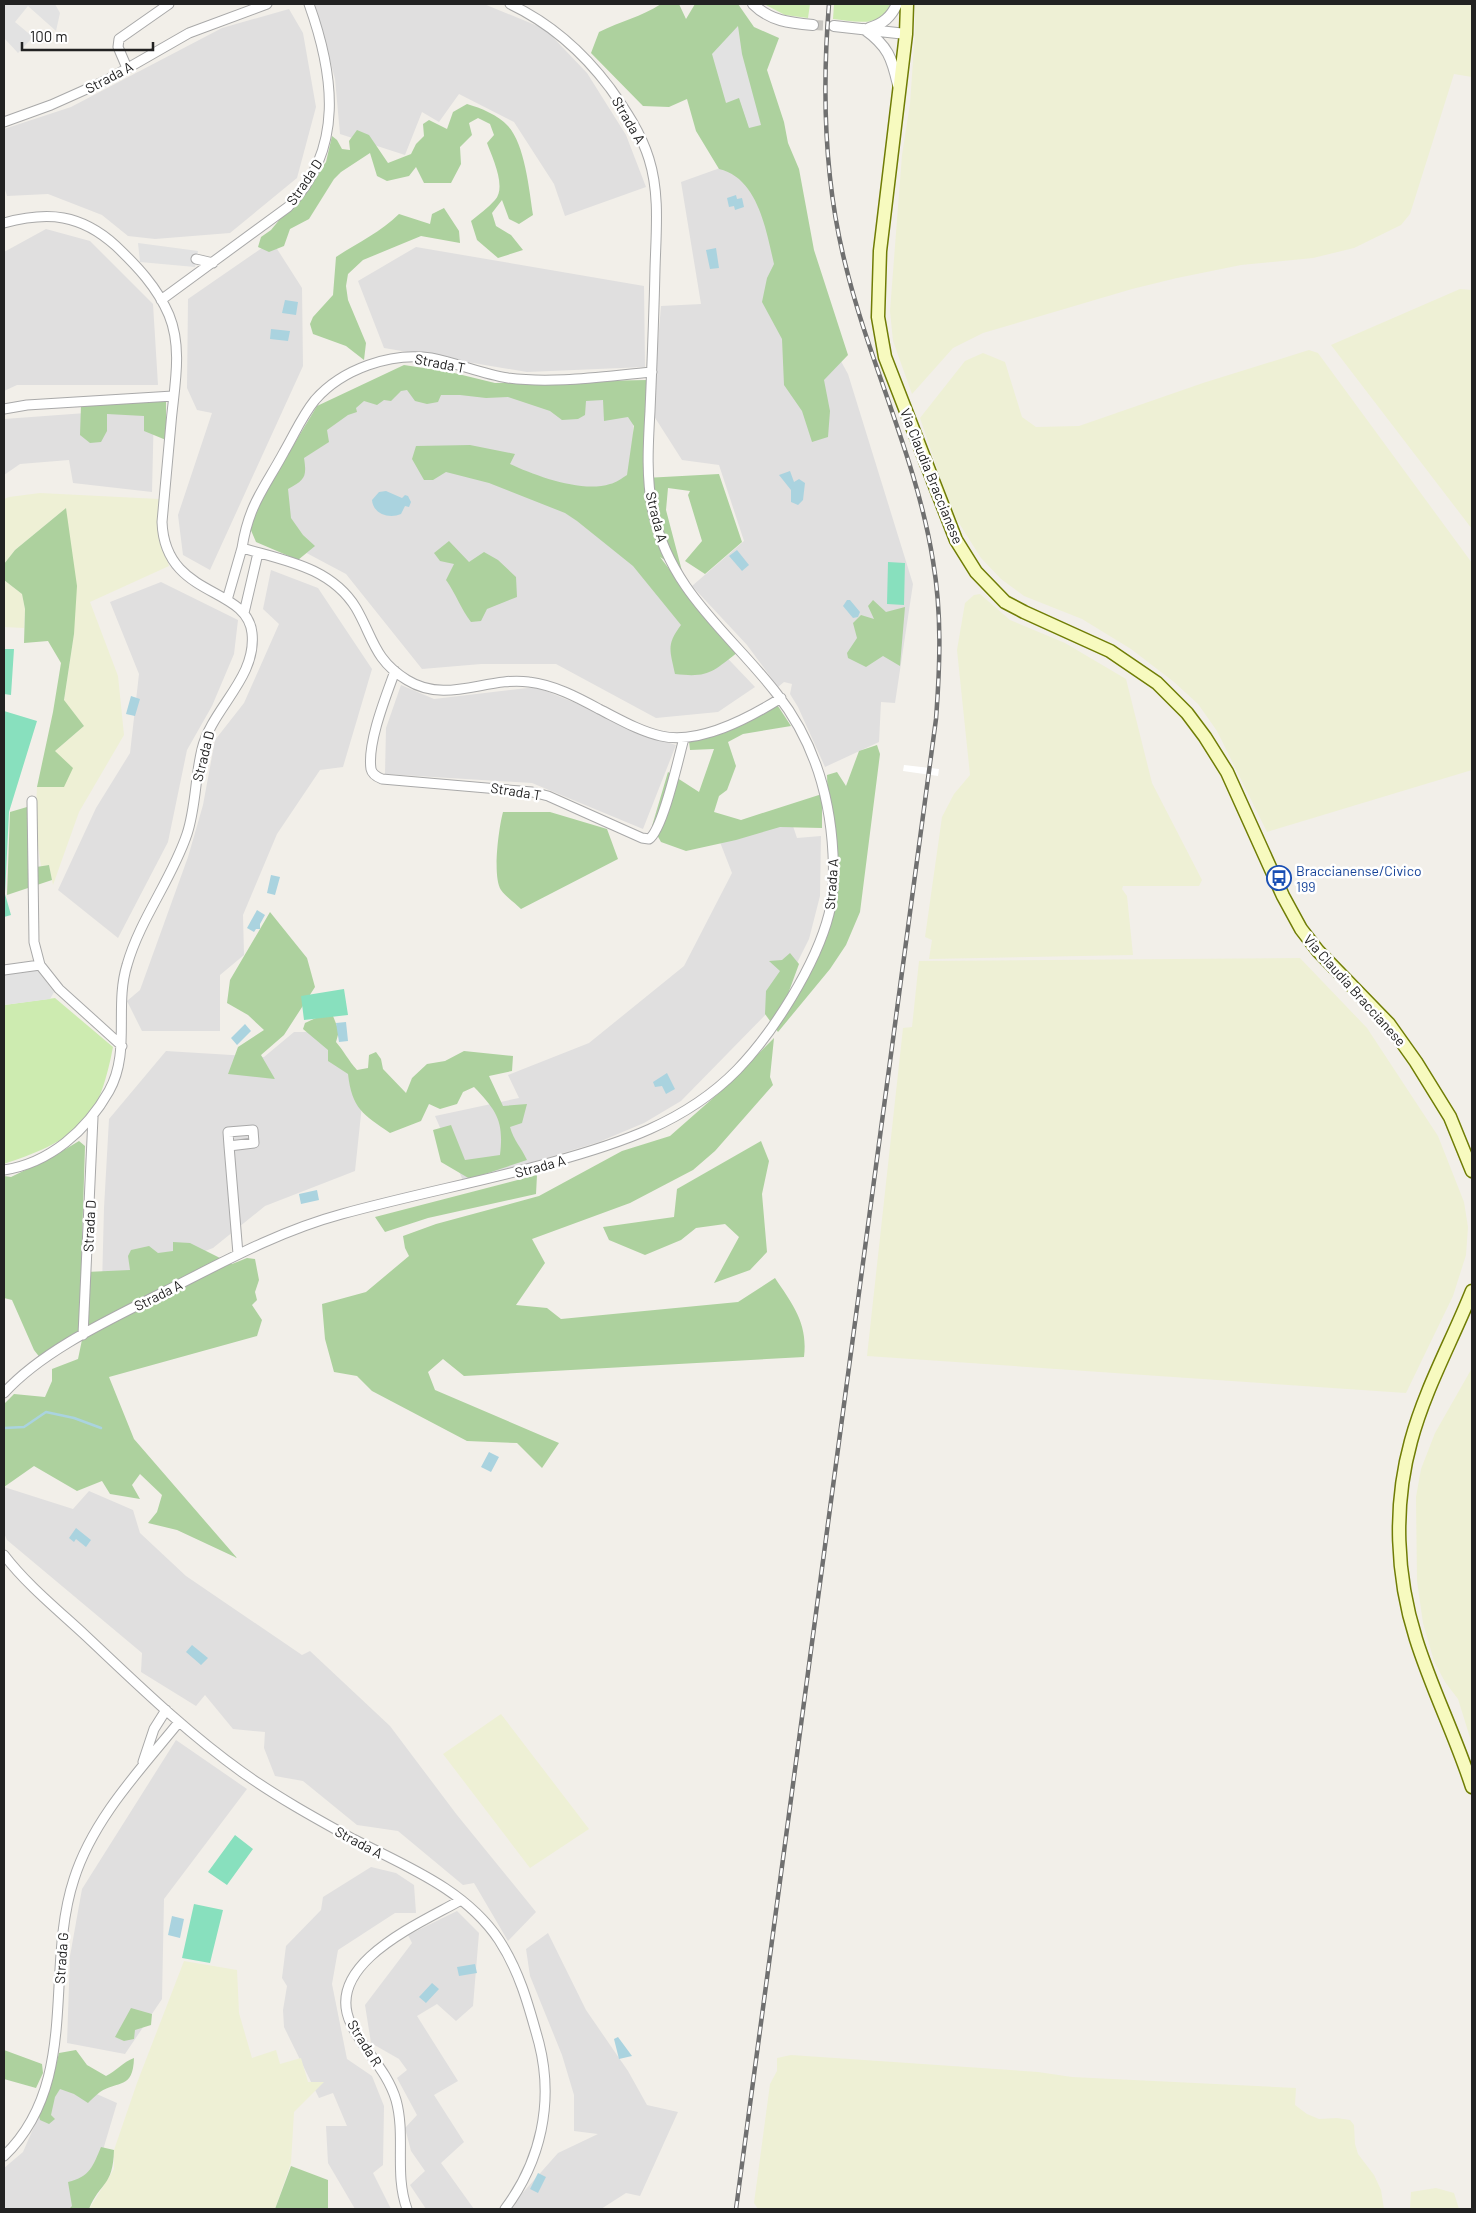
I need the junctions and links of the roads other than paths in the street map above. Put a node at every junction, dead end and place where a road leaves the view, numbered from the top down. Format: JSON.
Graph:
{"nodes":[{"id":1,"x":169,"y":4,"type":"edge"},
{"id":2,"x":267,"y":4,"type":"edge"},
{"id":3,"x":309,"y":4,"type":"edge"},
{"id":4,"x":510,"y":4,"type":"edge"},
{"id":5,"x":753,"y":4,"type":"edge"},
{"id":6,"x":897,"y":4,"type":"edge"},
{"id":7,"x":907,"y":4,"type":"edge"},
{"id":8,"x":813,"y":25,"type":"tunnel mouth"},
{"id":9,"x":834,"y":26,"type":"tunnel mouth"},
{"id":10,"x":864,"y":29,"type":"junction"},
{"id":11,"x":906,"y":34,"type":"junction"},
{"id":12,"x":128,"y":68,"type":"junction"},
{"id":13,"x":899,"y":90,"type":"junction"},
{"id":14,"x":4,"y":122,"type":"edge"},
{"id":15,"x":4,"y":223,"type":"edge"},
{"id":16,"x":196,"y":259,"type":"dead end"},
{"id":17,"x":214,"y":263,"type":"junction"},
{"id":18,"x":161,"y":300,"type":"junction"},
{"id":19,"x":652,"y":372,"type":"junction"},
{"id":20,"x":174,"y":396,"type":"junction"},
{"id":21,"x":4,"y":408,"type":"edge"},
{"id":22,"x":242,"y":548,"type":"junction"},
{"id":23,"x":258,"y":552,"type":"junction"},
{"id":24,"x":227,"y":600,"type":"junction"},
{"id":25,"x":244,"y":613,"type":"junction"},
{"id":26,"x":394,"y":671,"type":"junction"},
{"id":27,"x":781,"y":698,"type":"junction"},
{"id":28,"x":684,"y":738,"type":"junction"},
{"id":29,"x":32,"y":801,"type":"dead end"},
{"id":30,"x":40,"y":965,"type":"junction"},
{"id":31,"x":4,"y":970,"type":"edge"},
{"id":32,"x":122,"y":1046,"type":"junction"},
{"id":33,"x":93,"y":1117,"type":"junction"},
{"id":34,"x":229,"y":1146,"type":"dead end"},
{"id":35,"x":4,"y":1170,"type":"edge"},
{"id":36,"x":1472,"y":1171,"type":"edge"},
{"id":37,"x":238,"y":1254,"type":"junction"},
{"id":38,"x":1472,"y":1291,"type":"edge"},
{"id":39,"x":83,"y":1335,"type":"junction"},
{"id":40,"x":4,"y":1393,"type":"edge"},
{"id":41,"x":4,"y":1555,"type":"edge"},
{"id":42,"x":166,"y":1710,"type":"junction"},
{"id":43,"x":179,"y":1722,"type":"junction"},
{"id":44,"x":141,"y":1766,"type":"junction"},
{"id":45,"x":1472,"y":1787,"type":"edge"},
{"id":46,"x":461,"y":1900,"type":"junction"},
{"id":47,"x":4,"y":2156,"type":"edge"},
{"id":48,"x":407,"y":2209,"type":"edge"},
{"id":49,"x":505,"y":2209,"type":"edge"}],
"edges":[{"from":1,"to":12,"type":"street"},
{"from":2,"to":12,"type":"street","name":"Strada A"},
{"from":3,"to":17,"type":"street","name":"Strada D"},
{"from":4,"to":19,"type":"street","name":"Strada A"},
{"from":5,"to":8,"type":"street"},
{"from":6,"to":10,"type":"street"},
{"from":7,"to":11,"type":"main road","name":"Via Claudia Braccianese"},
{"from":9,"to":10,"type":"street"},
{"from":10,"to":11,"type":"street"},
{"from":10,"to":13,"type":"street"},
{"from":11,"to":13,"type":"main road","name":"Via Claudia Braccianese"},
{"from":12,"to":14,"type":"street","name":"Strada A"},
{"from":13,"to":36,"type":"main road","name":"Via Claudia Braccianese"},
{"from":15,"to":18,"type":"street"},
{"from":16,"to":17,"type":"street"},
{"from":17,"to":18,"type":"street","name":"Strada D"},
{"from":18,"to":20,"type":"street"},
{"from":19,"to":22,"type":"street","name":"Strada T"},
{"from":19,"to":27,"type":"street","name":"Strada A"},
{"from":20,"to":21,"type":"street"},
{"from":20,"to":24,"type":"street"},
{"from":22,"to":23,"type":"street"},
{"from":22,"to":24,"type":"street","name":"Strada T"},
{"from":23,"to":25,"type":"street"},
{"from":23,"to":26,"type":"street"},
{"from":24,"to":25,"type":"street"},
{"from":25,"to":32,"type":"street","name":"Strada D"},
{"from":26,"to":28,"type":"street"},
{"from":26,"to":28,"type":"street","name":"Strada T"},
{"from":27,"to":28,"type":"street"},
{"from":27,"to":37,"type":"street","name":"Strada A"},
{"from":29,"to":30,"type":"street"},
{"from":30,"to":31,"type":"street"},
{"from":30,"to":32,"type":"street"},
{"from":32,"to":33,"type":"street","name":"Strada D"},
{"from":33,"to":35,"type":"street","name":"Strada D"},
{"from":33,"to":39,"type":"street","name":"Strada D"},
{"from":34,"to":37,"type":"street"},
{"from":37,"to":39,"type":"street","name":"Strada A"},
{"from":38,"to":45,"type":"main road"},
{"from":39,"to":40,"type":"street","name":"Strada A"},
{"from":41,"to":42,"type":"street","name":"Strada A"},
{"from":42,"to":43,"type":"street","name":"Strada A"},
{"from":42,"to":44,"type":"street","name":"Strada G"},
{"from":43,"to":44,"type":"street","name":"Strada G"},
{"from":43,"to":46,"type":"street","name":"Strada A"},
{"from":44,"to":47,"type":"street","name":"Strada G"},
{"from":46,"to":48,"type":"street","name":"Strada R"},
{"from":46,"to":49,"type":"street","name":"Strada A"}]}
